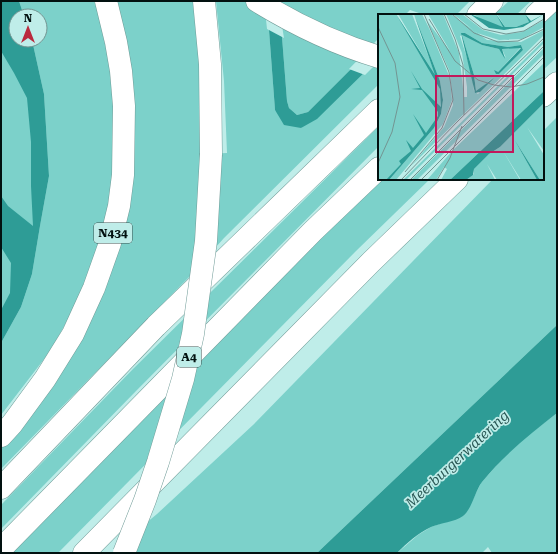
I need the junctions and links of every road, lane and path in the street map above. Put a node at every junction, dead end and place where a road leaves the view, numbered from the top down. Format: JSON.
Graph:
{"nodes":[{"id":1,"x":106,"y":1,"type":"edge"},
{"id":2,"x":204,"y":1,"type":"edge"},
{"id":3,"x":257,"y":1,"type":"edge"},
{"id":4,"x":492,"y":1,"type":"edge"},
{"id":5,"x":551,"y":1,"type":"edge"},
{"id":6,"x":479,"y":14,"type":"edge"},
{"id":7,"x":537,"y":14,"type":"edge"},
{"id":8,"x":378,"y":57,"type":"edge"},
{"id":9,"x":557,"y":77,"type":"edge"},
{"id":10,"x":544,"y":78,"type":"edge"},
{"id":11,"x":557,"y":83,"type":"edge"},
{"id":12,"x":544,"y":95,"type":"edge"},
{"id":13,"x":378,"y":111,"type":"edge"},
{"id":14,"x":378,"y":169,"type":"edge"},
{"id":15,"x":456,"y":180,"type":"edge"},
{"id":16,"x":1,"y":436,"type":"edge"},
{"id":17,"x":1,"y":488,"type":"edge"},
{"id":18,"x":1,"y":548,"type":"edge"},
{"id":19,"x":84,"y":553,"type":"edge"},
{"id":20,"x":124,"y":553,"type":"edge"}],
"edges":[{"from":1,"to":16,"type":"highway","number":"N434"},
{"from":2,"to":20,"type":"highway","bridge":true},
{"from":3,"to":8,"type":"highway"},
{"from":4,"to":6,"type":"highway"},
{"from":5,"to":7,"type":"highway"},
{"from":9,"to":10,"type":"highway"},
{"from":11,"to":12,"type":"highway"},
{"from":13,"to":17,"type":"highway"},
{"from":14,"to":18,"type":"highway","number":"A4"},
{"from":15,"to":19,"type":"highway"}]}
